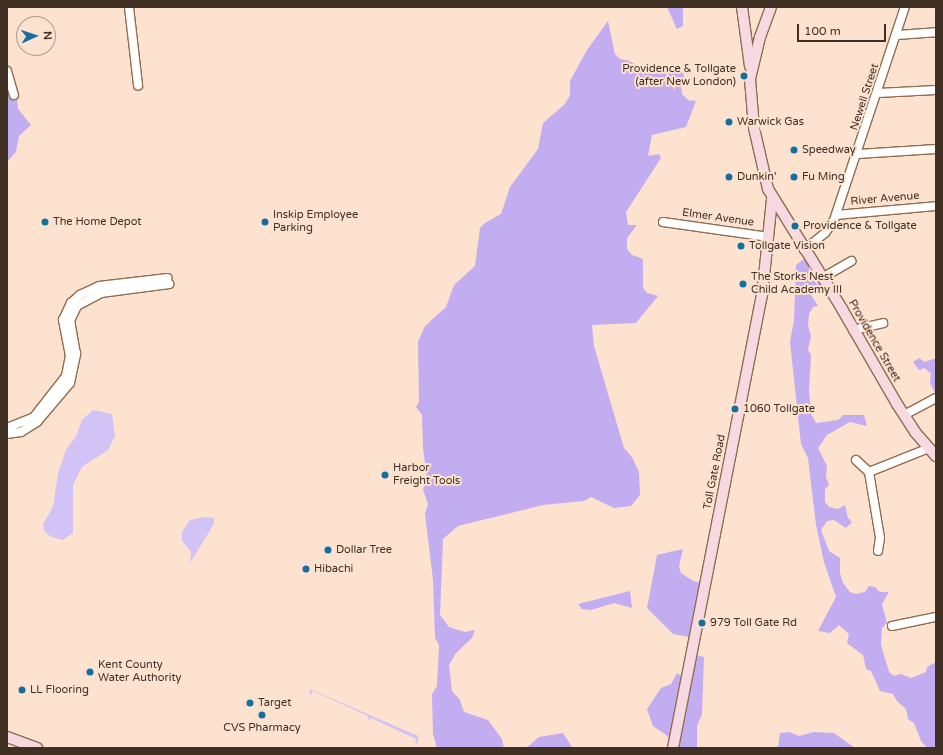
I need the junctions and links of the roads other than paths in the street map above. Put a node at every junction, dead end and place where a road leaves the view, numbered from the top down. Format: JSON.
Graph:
{"nodes":[{"id":1,"x":130,"y":7,"type":"edge"},
{"id":2,"x":742,"y":7,"type":"edge"},
{"id":3,"x":771,"y":7,"type":"edge"},
{"id":4,"x":905,"y":7,"type":"edge"},
{"id":5,"x":936,"y":32,"type":"edge"},
{"id":6,"x":897,"y":34,"type":"junction"},
{"id":7,"x":7,"y":71,"type":"edge"},
{"id":8,"x":751,"y":71,"type":"junction"},
{"id":9,"x":138,"y":85,"type":"dead end"},
{"id":10,"x":936,"y":90,"type":"edge"},
{"id":11,"x":878,"y":93,"type":"junction"},
{"id":12,"x":14,"y":96,"type":"dead end"},
{"id":13,"x":936,"y":149,"type":"edge"},
{"id":14,"x":858,"y":154,"type":"junction"},
{"id":15,"x":772,"y":199,"type":"junction"},
{"id":16,"x":936,"y":206,"type":"edge"},
{"id":17,"x":836,"y":215,"type":"junction"},
{"id":18,"x":663,"y":222,"type":"dead end"},
{"id":19,"x":770,"y":237,"type":"junction"},
{"id":20,"x":804,"y":250,"type":"junction"},
{"id":21,"x":851,"y":261,"type":"dead end"},
{"id":22,"x":822,"y":278,"type":"junction"},
{"id":23,"x":883,"y":323,"type":"dead end"},
{"id":24,"x":854,"y":330,"type":"junction"},
{"id":25,"x":936,"y":398,"type":"edge"},
{"id":26,"x":904,"y":415,"type":"junction"},
{"id":27,"x":7,"y":428,"type":"edge"},
{"id":28,"x":7,"y":434,"type":"edge"},
{"id":29,"x":932,"y":452,"type":"edge"},
{"id":30,"x":856,"y":460,"type":"dead end"},
{"id":31,"x":869,"y":472,"type":"junction"},
{"id":32,"x":878,"y":551,"type":"dead end"},
{"id":33,"x":936,"y":617,"type":"edge"},
{"id":34,"x":892,"y":626,"type":"dead end"},
{"id":35,"x":7,"y":737,"type":"edge"},
{"id":36,"x":37,"y":748,"type":"edge"},
{"id":37,"x":673,"y":748,"type":"edge"}],
"edges":[{"from":1,"to":9,"type":"street"},
{"from":2,"to":8,"type":"main road"},
{"from":3,"to":8,"type":"main road","name":"Providence Street"},
{"from":4,"to":6,"type":"street","name":"Newell Street"},
{"from":5,"to":6,"type":"street"},
{"from":6,"to":11,"type":"street","name":"Newell Street"},
{"from":7,"to":12,"type":"street"},
{"from":8,"to":15,"type":"main road","name":"Providence Street"},
{"from":10,"to":11,"type":"street"},
{"from":11,"to":14,"type":"street","name":"Newell Street"},
{"from":13,"to":14,"type":"street"},
{"from":14,"to":17,"type":"street","name":"Newell Street"},
{"from":15,"to":19,"type":"main road","name":"Toll Gate Road"},
{"from":15,"to":20,"type":"main road","name":"Providence Street"},
{"from":16,"to":17,"type":"street","name":"River Avenue"},
{"from":17,"to":20,"type":"street","name":"Newell Street"},
{"from":18,"to":19,"type":"street","name":"Elmer Avenue"},
{"from":19,"to":37,"type":"main road","name":"Toll Gate Road"},
{"from":20,"to":22,"type":"main road","name":"Providence Street"},
{"from":21,"to":22,"type":"street"},
{"from":22,"to":24,"type":"main road","name":"Providence Street"},
{"from":23,"to":24,"type":"street"},
{"from":24,"to":26,"type":"main road","name":"Providence Street"},
{"from":25,"to":26,"type":"street"},
{"from":26,"to":29,"type":"main road","name":"Providence Street"},
{"from":27,"to":28,"type":"street"},
{"from":29,"to":31,"type":"street"},
{"from":30,"to":31,"type":"street"},
{"from":31,"to":32,"type":"street"},
{"from":33,"to":34,"type":"street"},
{"from":35,"to":36,"type":"main road"}]}
